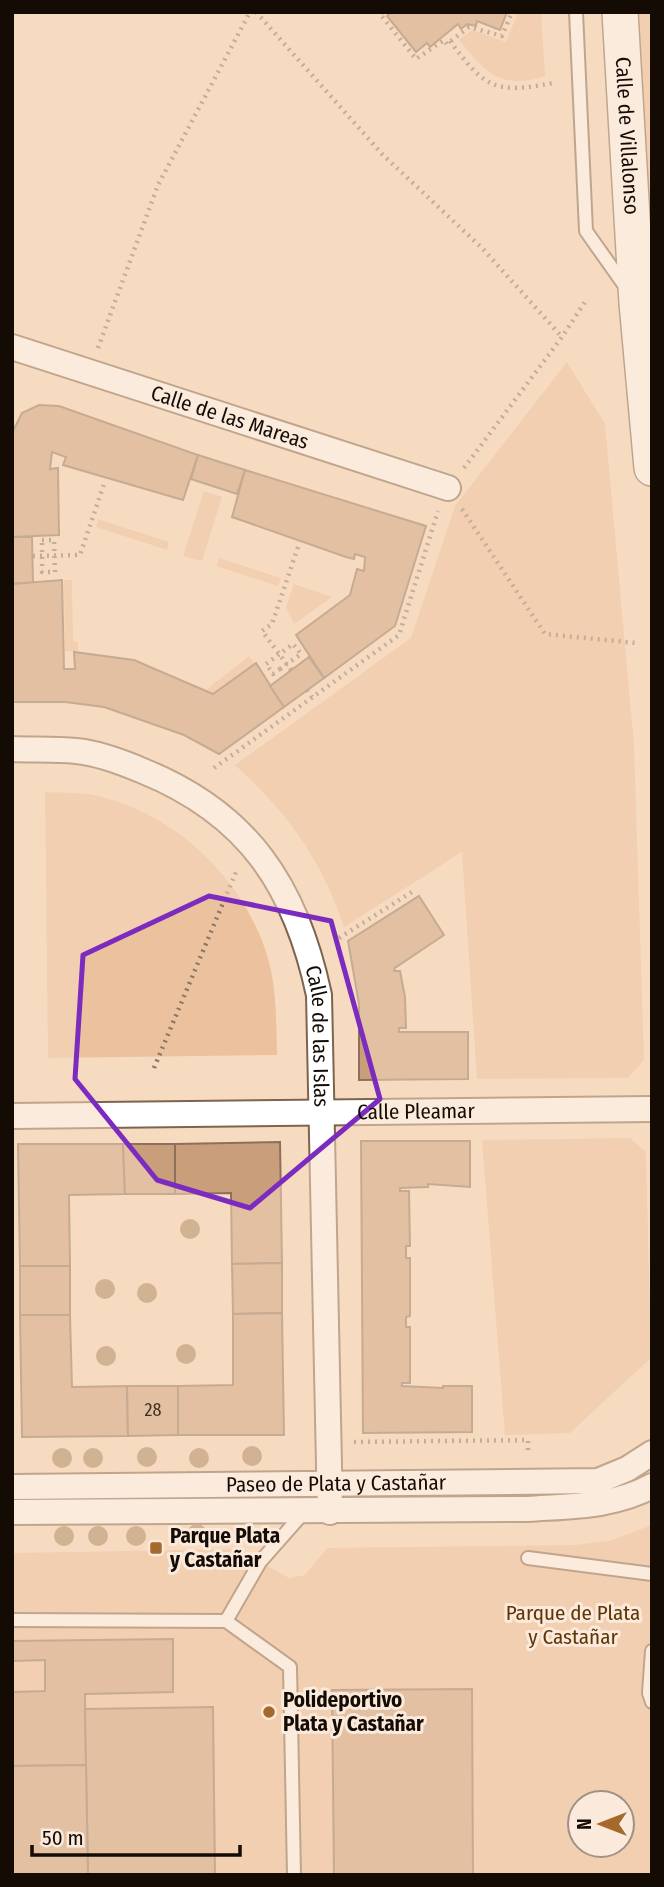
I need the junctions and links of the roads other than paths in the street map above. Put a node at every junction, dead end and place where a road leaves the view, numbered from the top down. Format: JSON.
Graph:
{"nodes":[{"id":1,"x":576,"y":12,"type":"edge"},
{"id":2,"x":620,"y":12,"type":"edge"},
{"id":3,"x":637,"y":303,"type":"junction"},
{"id":4,"x":12,"y":348,"type":"edge"},
{"id":5,"x":652,"y":468,"type":"edge"},
{"id":6,"x":448,"y":488,"type":"road end"},
{"id":7,"x":12,"y":749,"type":"edge"},
{"id":8,"x":652,"y":1109,"type":"edge"},
{"id":9,"x":323,"y":1111,"type":"junction"},
{"id":10,"x":12,"y":1116,"type":"edge"},
{"id":11,"x":652,"y":1453,"type":"edge"},
{"id":12,"x":329,"y":1483,"type":"junction"},
{"id":13,"x":652,"y":1486,"type":"edge"},
{"id":14,"x":12,"y":1487,"type":"edge"},
{"id":15,"x":12,"y":1512,"type":"edge"},
{"id":16,"x":318,"y":1512,"type":"junction"},
{"id":17,"x":528,"y":1558,"type":"dead end"},
{"id":18,"x":652,"y":1574,"type":"edge"},
{"id":19,"x":12,"y":1620,"type":"edge"},
{"id":20,"x":226,"y":1620,"type":"junction"},
{"id":21,"x":652,"y":1651,"type":"edge"},
{"id":22,"x":652,"y":1702,"type":"edge"},
{"id":23,"x":294,"y":1875,"type":"edge"}],
"edges":[{"from":1,"to":3,"type":"lane"},
{"from":2,"to":3,"type":"main road","name":"Calle de Villalonso"},
{"from":3,"to":5,"type":"main road","name":"Calle de Villalonso"},
{"from":4,"to":6,"type":"street","name":"Calle de las Mareas"},
{"from":7,"to":9,"type":"street","name":"Calle de las Islas"},
{"from":8,"to":9,"type":"street","name":"Calle Pleamar"},
{"from":9,"to":10,"type":"street","name":"Calle Pleamar"},
{"from":9,"to":12,"type":"street","name":"Calle de las Islas"},
{"from":11,"to":12,"type":"street","name":"Paseo de Plata y Castañar"},
{"from":12,"to":14,"type":"street","name":"Paseo de Plata y Castañar"},
{"from":12,"to":16,"type":"street","name":"Calle de las Islas"},
{"from":13,"to":16,"type":"street","name":"Paseo de Plata y Castañar"},
{"from":15,"to":16,"type":"street","name":"Paseo de Plata y Castañar"},
{"from":16,"to":20,"type":"lane"},
{"from":17,"to":18,"type":"lane"},
{"from":19,"to":20,"type":"lane"},
{"from":20,"to":23,"type":"lane"},
{"from":21,"to":22,"type":"lane"}]}
